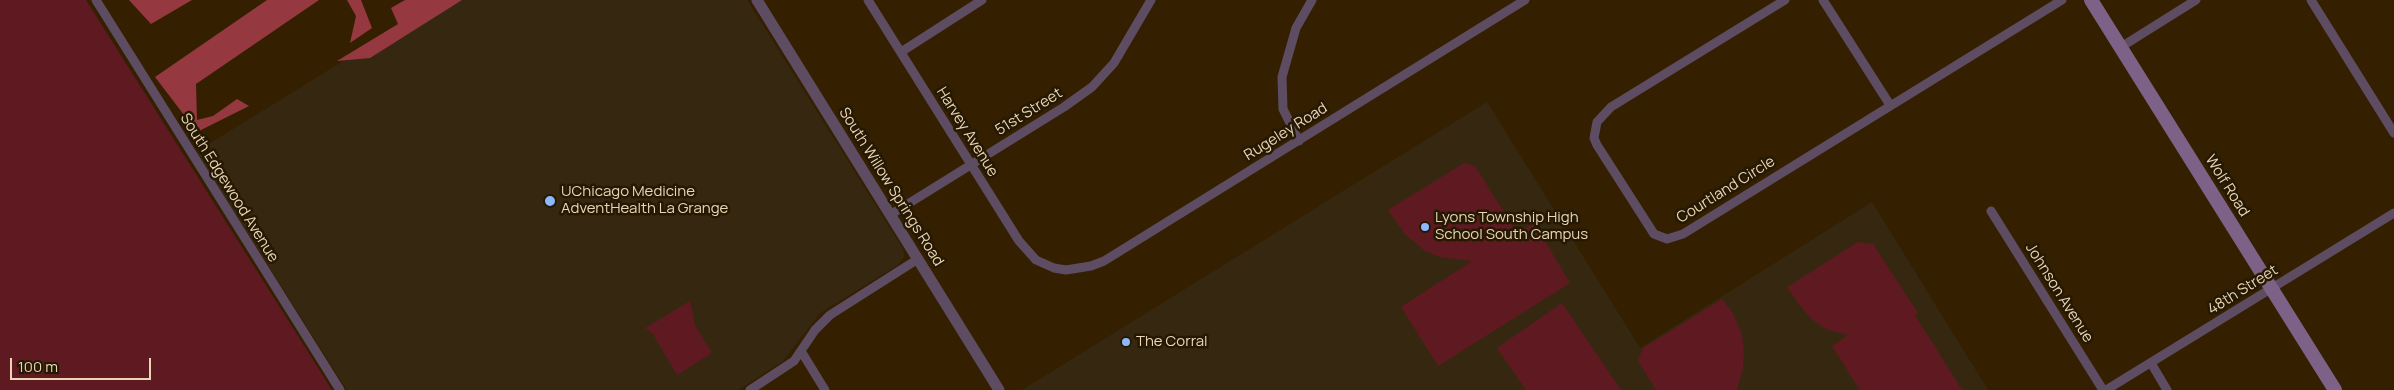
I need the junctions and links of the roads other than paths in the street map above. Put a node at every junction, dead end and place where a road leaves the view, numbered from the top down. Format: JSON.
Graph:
{"nodes":[{"id":1,"x":96,"y":0,"type":"edge"},
{"id":2,"x":757,"y":0,"type":"edge"},
{"id":3,"x":868,"y":0,"type":"edge"},
{"id":4,"x":982,"y":0,"type":"edge"},
{"id":5,"x":1151,"y":0,"type":"edge"},
{"id":6,"x":1312,"y":0,"type":"edge"},
{"id":7,"x":1525,"y":0,"type":"edge"},
{"id":8,"x":1785,"y":0,"type":"edge"},
{"id":9,"x":1823,"y":0,"type":"edge"},
{"id":10,"x":2062,"y":0,"type":"edge"},
{"id":11,"x":2091,"y":0,"type":"edge"},
{"id":12,"x":2196,"y":0,"type":"edge"},
{"id":13,"x":2311,"y":0,"type":"edge"},
{"id":14,"x":2120,"y":47,"type":"junction"},
{"id":15,"x":901,"y":52,"type":"junction"},
{"id":16,"x":1890,"y":105,"type":"junction"},
{"id":17,"x":2394,"y":132,"type":"edge"},
{"id":18,"x":1299,"y":141,"type":"junction"},
{"id":19,"x":971,"y":164,"type":"junction"},
{"id":20,"x":1991,"y":211,"type":"dead end"},
{"id":21,"x":2394,"y":213,"type":"edge"},
{"id":22,"x":890,"y":215,"type":"junction"},
{"id":23,"x":918,"y":259,"type":"junction"},
{"id":24,"x":1054,"y":268,"type":"joint"},
{"id":25,"x":2271,"y":289,"type":"junction"},
{"id":26,"x":801,"y":352,"type":"junction"},
{"id":27,"x":2151,"y":363,"type":"junction"},
{"id":28,"x":340,"y":390,"type":"edge"},
{"id":29,"x":750,"y":390,"type":"edge"},
{"id":30,"x":825,"y":390,"type":"edge"},
{"id":31,"x":999,"y":390,"type":"edge"},
{"id":32,"x":2105,"y":390,"type":"edge"},
{"id":33,"x":2167,"y":390,"type":"edge"},
{"id":34,"x":2335,"y":390,"type":"edge"}],
"edges":[{"from":1,"to":28,"type":"street","name":"South Edgewood Avenue"},
{"from":2,"to":22,"type":"street","name":"South Willow Springs Road"},
{"from":3,"to":15,"type":"street","name":"Harvey Avenue"},
{"from":4,"to":15,"type":"street"},
{"from":5,"to":19,"type":"street","name":"51st Street"},
{"from":6,"to":18,"type":"street"},
{"from":7,"to":18,"type":"street","name":"Rugeley Road"},
{"from":8,"to":16,"type":"street","name":"Courtland Circle"},
{"from":9,"to":16,"type":"street"},
{"from":10,"to":16,"type":"street","name":"Courtland Circle"},
{"from":11,"to":14,"type":"main road","name":"Wolf Road"},
{"from":12,"to":14,"type":"street"},
{"from":13,"to":17,"type":"street"},
{"from":14,"to":25,"type":"main road","name":"Wolf Road"},
{"from":15,"to":19,"type":"street","name":"Harvey Avenue"},
{"from":18,"to":24,"type":"street","name":"Rugeley Road"},
{"from":19,"to":22,"type":"street","name":"51st Street"},
{"from":19,"to":24,"type":"street","name":"Harvey Avenue"},
{"from":20,"to":32,"type":"street","name":"Johnson Avenue"},
{"from":21,"to":25,"type":"street","name":"48th Street"},
{"from":22,"to":23,"type":"street","name":"South Willow Springs Road"},
{"from":23,"to":26,"type":"street"},
{"from":23,"to":31,"type":"street","name":"South Willow Springs Road"},
{"from":25,"to":27,"type":"street","name":"48th Street"},
{"from":25,"to":34,"type":"main road","name":"Wolf Road"},
{"from":26,"to":29,"type":"street"},
{"from":26,"to":30,"type":"street"},
{"from":27,"to":32,"type":"street","name":"48th Street"},
{"from":27,"to":33,"type":"street"}]}
